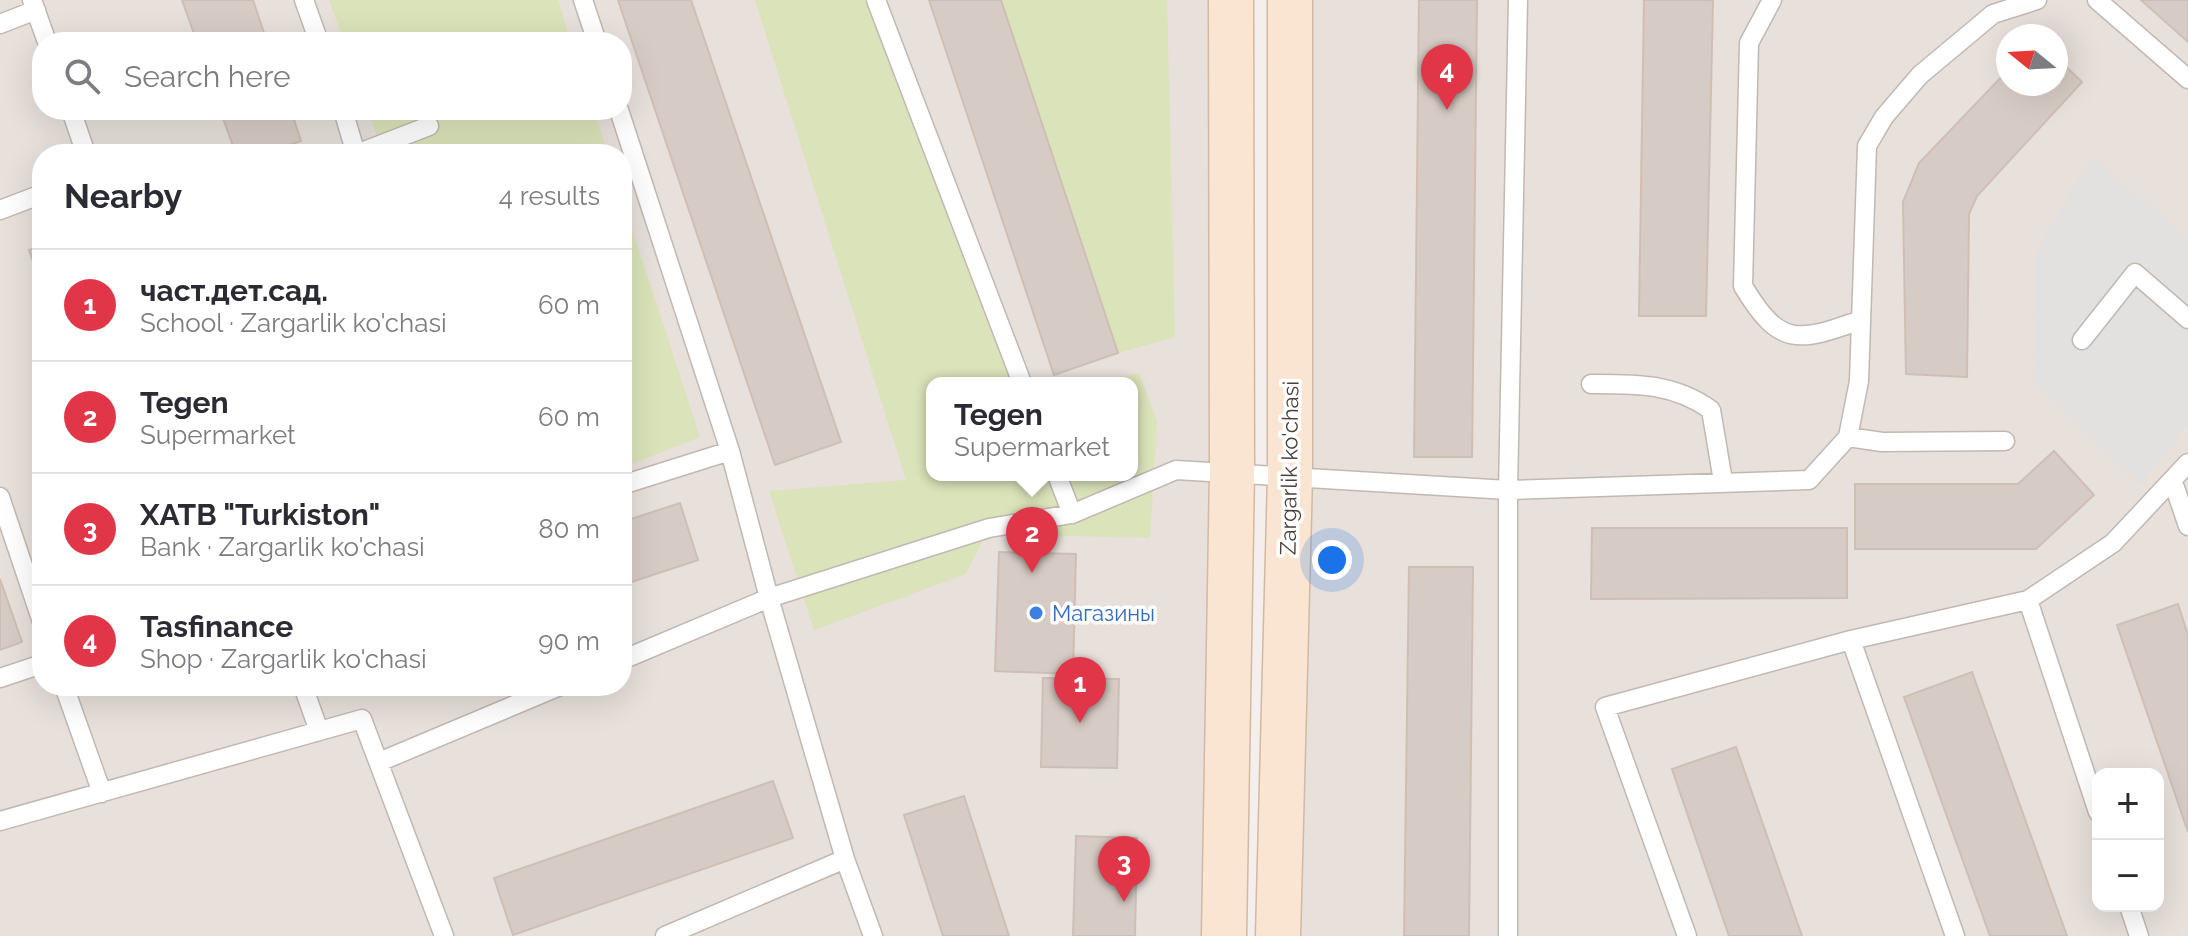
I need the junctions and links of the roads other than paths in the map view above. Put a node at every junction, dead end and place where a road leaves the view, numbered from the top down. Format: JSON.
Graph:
{"nodes":[{"id":1,"x":304,"y":0,"type":"edge"},
{"id":2,"x":583,"y":0,"type":"edge"},
{"id":3,"x":876,"y":0,"type":"edge"},
{"id":4,"x":1231,"y":0,"type":"edge"},
{"id":5,"x":1290,"y":0,"type":"edge"},
{"id":6,"x":1518,"y":0,"type":"edge"},
{"id":7,"x":1772,"y":0,"type":"edge"},
{"id":8,"x":2037,"y":0,"type":"edge"},
{"id":9,"x":2097,"y":0,"type":"edge"},
{"id":10,"x":34,"y":5,"type":"edge"},
{"id":11,"x":0,"y":24,"type":"edge"},
{"id":12,"x":43,"y":32,"type":"edge"},
{"id":13,"x":315,"y":32,"type":"edge"},
{"id":14,"x":594,"y":32,"type":"edge"},
{"id":15,"x":2188,"y":79,"type":"edge"},
{"id":16,"x":74,"y":120,"type":"edge"},
{"id":17,"x":346,"y":120,"type":"edge"},
{"id":18,"x":622,"y":120,"type":"edge"},
{"id":19,"x":429,"y":126,"type":"dead end"},
{"id":20,"x":83,"y":144,"type":"edge"},
{"id":21,"x":354,"y":144,"type":"edge"},
{"id":22,"x":383,"y":144,"type":"edge"},
{"id":23,"x":630,"y":144,"type":"edge"},
{"id":24,"x":632,"y":150,"type":"edge"},
{"id":25,"x":32,"y":198,"type":"edge"},
{"id":26,"x":0,"y":210,"type":"edge"},
{"id":27,"x":2188,"y":319,"type":"edge"},
{"id":28,"x":1861,"y":320,"type":"junction"},
{"id":29,"x":2082,"y":340,"type":"dead end"},
{"id":30,"x":1020,"y":377,"type":"edge"},
{"id":31,"x":1591,"y":384,"type":"dead end"},
{"id":32,"x":1848,"y":437,"type":"junction"},
{"id":33,"x":2005,"y":441,"type":"dead end"},
{"id":34,"x":730,"y":451,"type":"junction"},
{"id":35,"x":2188,"y":463,"type":"edge"},
{"id":36,"x":1232,"y":471,"type":"junction"},
{"id":37,"x":1290,"y":476,"type":"junction"},
{"id":38,"x":1059,"y":481,"type":"edge"},
{"id":39,"x":1723,"y":481,"type":"junction"},
{"id":40,"x":632,"y":482,"type":"edge"},
{"id":41,"x":2173,"y":482,"type":"junction"},
{"id":42,"x":1508,"y":490,"type":"junction"},
{"id":43,"x":2,"y":507,"type":"edge"},
{"id":44,"x":1072,"y":514,"type":"junction"},
{"id":45,"x":2188,"y":526,"type":"edge"},
{"id":46,"x":32,"y":593,"type":"edge"},
{"id":47,"x":769,"y":598,"type":"junction"},
{"id":48,"x":2028,"y":600,"type":"junction"},
{"id":49,"x":1851,"y":640,"type":"junction"},
{"id":50,"x":632,"y":656,"type":"edge"},
{"id":51,"x":32,"y":667,"type":"edge"},
{"id":52,"x":0,"y":678,"type":"edge"},
{"id":53,"x":68,"y":696,"type":"edge"},
{"id":54,"x":307,"y":696,"type":"edge"},
{"id":55,"x":536,"y":696,"type":"edge"},
{"id":56,"x":319,"y":731,"type":"junction"},
{"id":57,"x":379,"y":762,"type":"junction"},
{"id":58,"x":102,"y":793,"type":"junction"},
{"id":59,"x":2092,"y":794,"type":"edge"},
{"id":60,"x":0,"y":821,"type":"edge"},
{"id":61,"x":845,"y":859,"type":"junction"},
{"id":62,"x":2131,"y":912,"type":"edge"},
{"id":63,"x":444,"y":936,"type":"edge"},
{"id":64,"x":665,"y":936,"type":"edge"},
{"id":65,"x":873,"y":936,"type":"edge"},
{"id":66,"x":1224,"y":936,"type":"edge"},
{"id":67,"x":1278,"y":936,"type":"edge"},
{"id":68,"x":1508,"y":936,"type":"edge"},
{"id":69,"x":1687,"y":936,"type":"edge"},
{"id":70,"x":1955,"y":936,"type":"edge"},
{"id":71,"x":2139,"y":936,"type":"edge"}],
"edges":[{"from":1,"to":13,"type":"lane"},
{"from":2,"to":14,"type":"lane"},
{"from":3,"to":30,"type":"lane"},
{"from":4,"to":36,"type":"main road"},
{"from":5,"to":37,"type":"main road","name":"Zargarlik ko'chasi"},
{"from":6,"to":42,"type":"lane"},
{"from":7,"to":28,"type":"lane"},
{"from":8,"to":28,"type":"lane"},
{"from":9,"to":15,"type":"lane"},
{"from":10,"to":11,"type":"lane"},
{"from":10,"to":12,"type":"lane"},
{"from":16,"to":20,"type":"lane"},
{"from":17,"to":21,"type":"lane"},
{"from":18,"to":23,"type":"lane"},
{"from":19,"to":22,"type":"lane"},
{"from":24,"to":34,"type":"lane"},
{"from":25,"to":26,"type":"lane"},
{"from":27,"to":29,"type":"lane"},
{"from":28,"to":32,"type":"lane"},
{"from":31,"to":39,"type":"lane"},
{"from":32,"to":33,"type":"lane"},
{"from":32,"to":39,"type":"lane"},
{"from":34,"to":40,"type":"lane"},
{"from":34,"to":47,"type":"lane"},
{"from":35,"to":41,"type":"lane"},
{"from":36,"to":37,"type":"lane"},
{"from":36,"to":44,"type":"lane"},
{"from":36,"to":66,"type":"main road"},
{"from":37,"to":42,"type":"lane"},
{"from":37,"to":67,"type":"main road","name":"Zargarlik ko'chasi"},
{"from":38,"to":44,"type":"lane"},
{"from":39,"to":42,"type":"lane"},
{"from":41,"to":45,"type":"lane"},
{"from":41,"to":48,"type":"lane"},
{"from":42,"to":68,"type":"lane"},
{"from":43,"to":46,"type":"lane"},
{"from":44,"to":47,"type":"lane"},
{"from":47,"to":50,"type":"lane"},
{"from":47,"to":61,"type":"lane"},
{"from":48,"to":49,"type":"lane"},
{"from":48,"to":59,"type":"lane"},
{"from":49,"to":69,"type":"lane"},
{"from":49,"to":70,"type":"lane"},
{"from":51,"to":52,"type":"lane"},
{"from":53,"to":58,"type":"lane"},
{"from":54,"to":56,"type":"lane"},
{"from":55,"to":57,"type":"lane"},
{"from":56,"to":57,"type":"lane"},
{"from":56,"to":58,"type":"lane"},
{"from":57,"to":63,"type":"lane"},
{"from":58,"to":60,"type":"lane"},
{"from":61,"to":64,"type":"lane"},
{"from":61,"to":65,"type":"lane"},
{"from":62,"to":71,"type":"lane"}]}
